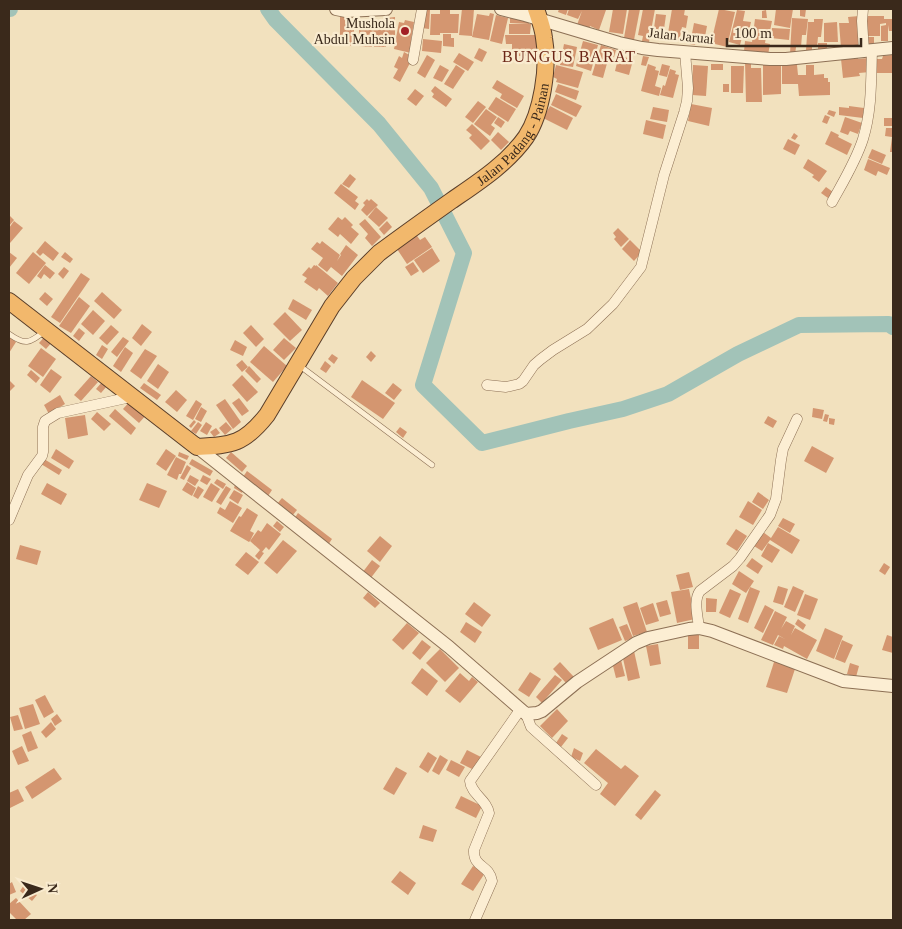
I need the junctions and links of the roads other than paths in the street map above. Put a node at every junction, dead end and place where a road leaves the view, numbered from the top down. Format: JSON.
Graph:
{"nodes":[{"id":1,"x":336,"y":9,"type":"edge"},
{"id":2,"x":386,"y":9,"type":"edge"},
{"id":3,"x":422,"y":9,"type":"edge"},
{"id":4,"x":501,"y":9,"type":"edge"},
{"id":5,"x":863,"y":9,"type":"edge"},
{"id":6,"x":538,"y":14,"type":"edge"},
{"id":7,"x":893,"y":48,"type":"edge"},
{"id":8,"x":868,"y":50,"type":"junction"},
{"id":9,"x":685,"y":52,"type":"junction"},
{"id":10,"x":413,"y":60,"type":"dead end"},
{"id":11,"x":832,"y":202,"type":"dead end"},
{"id":12,"x":9,"y":301,"type":"edge"},
{"id":13,"x":46,"y":331,"type":"junction"},
{"id":14,"x":9,"y":334,"type":"edge"},
{"id":15,"x":298,"y":364,"type":"junction"},
{"id":16,"x":487,"y":386,"type":"dead end"},
{"id":17,"x":131,"y":397,"type":"junction"},
{"id":18,"x":797,"y":419,"type":"dead end"},
{"id":19,"x":197,"y":447,"type":"junction"},
{"id":20,"x":432,"y":465,"type":"dead end"},
{"id":21,"x":9,"y":520,"type":"edge"},
{"id":22,"x":699,"y":628,"type":"junction"},
{"id":23,"x":893,"y":686,"type":"edge"},
{"id":24,"x":523,"y":712,"type":"junction"},
{"id":25,"x":596,"y":785,"type":"dead end"},
{"id":26,"x":475,"y":920,"type":"edge"}],
"edges":[{"from":1,"to":2,"type":"street"},
{"from":3,"to":10,"type":"street"},
{"from":4,"to":6,"type":"street","name":"Jalan Jaruai"},
{"from":5,"to":8,"type":"street"},
{"from":6,"to":9,"type":"street","name":"Jalan Jaruai"},
{"from":6,"to":15,"type":"highway","name":"Jalan Padang - Painan"},
{"from":7,"to":8,"type":"street","name":"Jalan Jaruai"},
{"from":8,"to":9,"type":"street","name":"Jalan Jaruai"},
{"from":8,"to":11,"type":"street"},
{"from":9,"to":16,"type":"street"},
{"from":12,"to":13,"type":"highway"},
{"from":13,"to":14,"type":"lane"},
{"from":13,"to":17,"type":"highway"},
{"from":15,"to":19,"type":"highway","name":"Jalan Padang - Painan"},
{"from":15,"to":20,"type":"lane"},
{"from":17,"to":19,"type":"highway"},
{"from":17,"to":21,"type":"street"},
{"from":18,"to":22,"type":"street"},
{"from":19,"to":24,"type":"street"},
{"from":22,"to":23,"type":"street"},
{"from":22,"to":24,"type":"street"},
{"from":24,"to":25,"type":"street"},
{"from":24,"to":26,"type":"street"}]}
